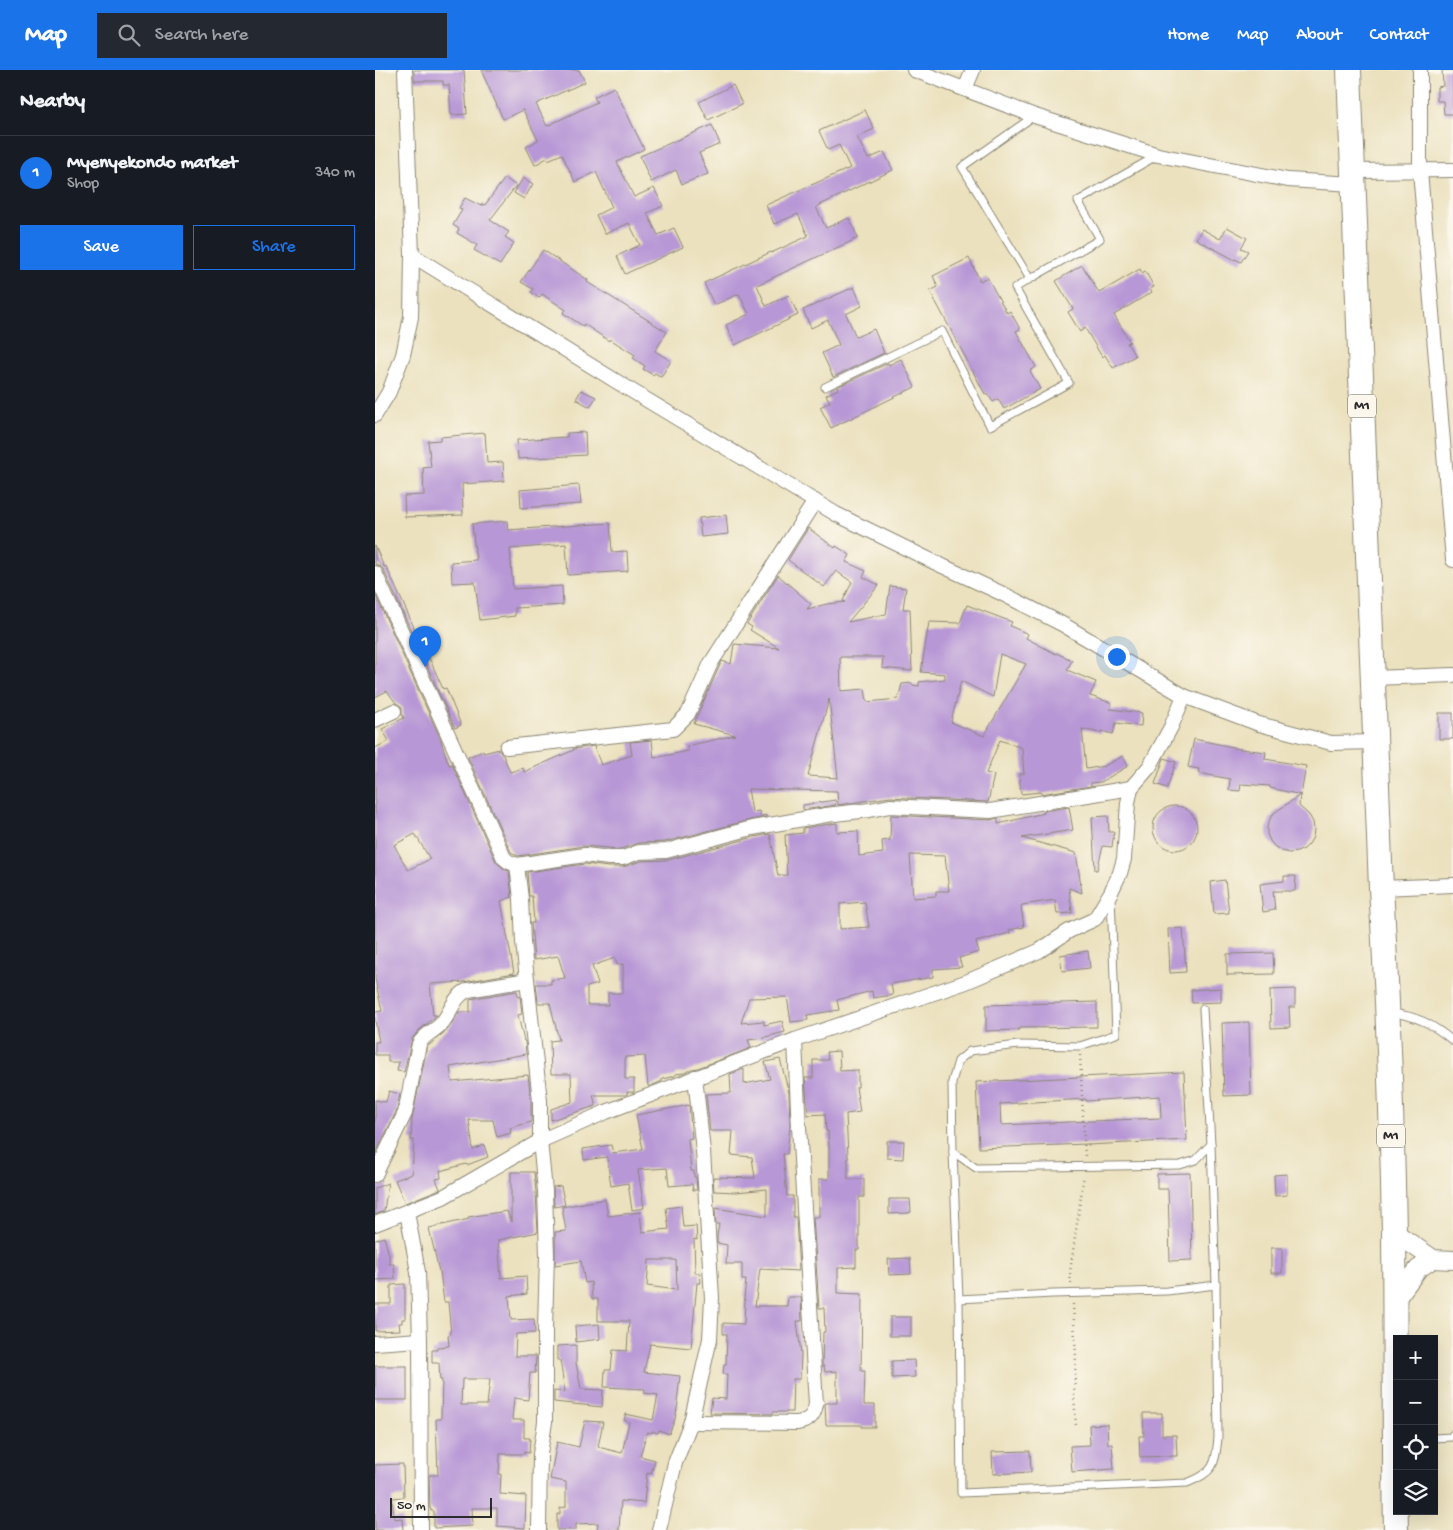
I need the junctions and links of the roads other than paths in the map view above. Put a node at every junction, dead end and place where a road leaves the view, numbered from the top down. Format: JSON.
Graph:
{"nodes":[{"id":1,"x":405,"y":70,"type":"edge"},
{"id":2,"x":914,"y":70,"type":"edge"},
{"id":3,"x":973,"y":70,"type":"edge"},
{"id":4,"x":1349,"y":70,"type":"edge"},
{"id":5,"x":1420,"y":70,"type":"edge"},
{"id":6,"x":965,"y":89,"type":"junction"},
{"id":7,"x":1035,"y":116,"type":"junction"},
{"id":8,"x":1158,"y":155,"type":"junction"},
{"id":9,"x":1453,"y":170,"type":"edge"},
{"id":10,"x":1420,"y":171,"type":"junction"},
{"id":11,"x":1353,"y":178,"type":"junction"},
{"id":12,"x":412,"y":255,"type":"junction"},
{"id":13,"x":1031,"y":279,"type":"junction"},
{"id":14,"x":825,"y":387,"type":"dead end"},
{"id":15,"x":375,"y":415,"type":"edge"},
{"id":16,"x":815,"y":501,"type":"junction"},
{"id":17,"x":1453,"y":560,"type":"edge"},
{"id":18,"x":375,"y":574,"type":"edge"},
{"id":19,"x":1453,"y":675,"type":"edge"},
{"id":20,"x":1373,"y":678,"type":"junction"},
{"id":21,"x":1184,"y":696,"type":"junction"},
{"id":22,"x":394,"y":711,"type":"dead end"},
{"id":23,"x":375,"y":720,"type":"edge"},
{"id":24,"x":1376,"y":742,"type":"junction"},
{"id":25,"x":507,"y":747,"type":"dead end"},
{"id":26,"x":1131,"y":788,"type":"junction"},
{"id":27,"x":517,"y":865,"type":"junction"},
{"id":28,"x":1453,"y":885,"type":"edge"},
{"id":29,"x":1381,"y":888,"type":"junction"},
{"id":30,"x":1111,"y":892,"type":"junction"},
{"id":31,"x":527,"y":980,"type":"junction"},
{"id":32,"x":1203,"y":1009,"type":"dead end"},
{"id":33,"x":1388,"y":1013,"type":"junction"},
{"id":34,"x":795,"y":1040,"type":"junction"},
{"id":35,"x":1453,"y":1041,"type":"edge"},
{"id":36,"x":695,"y":1077,"type":"junction"},
{"id":37,"x":540,"y":1141,"type":"junction"},
{"id":38,"x":1211,"y":1144,"type":"junction"},
{"id":39,"x":953,"y":1152,"type":"junction"},
{"id":40,"x":375,"y":1176,"type":"edge"},
{"id":41,"x":407,"y":1212,"type":"junction"},
{"id":42,"x":375,"y":1224,"type":"edge"},
{"id":43,"x":1394,"y":1232,"type":"junction"},
{"id":44,"x":1433,"y":1259,"type":"junction"},
{"id":45,"x":1453,"y":1260,"type":"edge"},
{"id":46,"x":1216,"y":1285,"type":"junction"},
{"id":47,"x":959,"y":1299,"type":"junction"},
{"id":48,"x":1393,"y":1303,"type":"junction"},
{"id":49,"x":420,"y":1340,"type":"junction"},
{"id":50,"x":375,"y":1344,"type":"edge"},
{"id":51,"x":691,"y":1422,"type":"junction"},
{"id":52,"x":1395,"y":1425,"type":"edge"},
{"id":53,"x":1453,"y":1434,"type":"edge"},
{"id":54,"x":1438,"y":1438,"type":"edge"},
{"id":55,"x":1396,"y":1470,"type":"edge"},
{"id":56,"x":421,"y":1530,"type":"edge"},
{"id":57,"x":539,"y":1530,"type":"edge"},
{"id":58,"x":659,"y":1530,"type":"edge"},
{"id":59,"x":1397,"y":1530,"type":"edge"}],
"edges":[{"from":1,"to":12,"type":"street"},
{"from":2,"to":6,"type":"street"},
{"from":3,"to":6,"type":"street"},
{"from":4,"to":11,"type":"highway","number":"M1"},
{"from":5,"to":10,"type":"street"},
{"from":6,"to":7,"type":"street"},
{"from":7,"to":8,"type":"street"},
{"from":7,"to":13,"type":"lane"},
{"from":8,"to":11,"type":"street"},
{"from":8,"to":13,"type":"lane"},
{"from":9,"to":10,"type":"street"},
{"from":10,"to":11,"type":"street"},
{"from":10,"to":17,"type":"street"},
{"from":11,"to":20,"type":"highway","number":"M1"},
{"from":12,"to":15,"type":"street"},
{"from":12,"to":16,"type":"street"},
{"from":13,"to":14,"type":"lane"},
{"from":16,"to":21,"type":"street"},
{"from":16,"to":25,"type":"street"},
{"from":18,"to":27,"type":"street"},
{"from":19,"to":20,"type":"street"},
{"from":20,"to":24,"type":"highway","number":"M1"},
{"from":21,"to":24,"type":"street"},
{"from":21,"to":26,"type":"street"},
{"from":22,"to":23,"type":"street"},
{"from":24,"to":29,"type":"highway","number":"M1"},
{"from":26,"to":27,"type":"street"},
{"from":26,"to":30,"type":"street"},
{"from":27,"to":31,"type":"street"},
{"from":28,"to":29,"type":"street"},
{"from":29,"to":33,"type":"highway","number":"M1"},
{"from":30,"to":34,"type":"street"},
{"from":30,"to":39,"type":"lane"},
{"from":31,"to":37,"type":"street"},
{"from":31,"to":40,"type":"street"},
{"from":32,"to":38,"type":"lane"},
{"from":33,"to":35,"type":"lane"},
{"from":33,"to":43,"type":"highway","number":"M1"},
{"from":34,"to":36,"type":"street"},
{"from":34,"to":51,"type":"street"},
{"from":36,"to":37,"type":"street"},
{"from":36,"to":51,"type":"street"},
{"from":37,"to":41,"type":"street"},
{"from":37,"to":57,"type":"street"},
{"from":38,"to":39,"type":"lane"},
{"from":38,"to":46,"type":"lane"},
{"from":39,"to":47,"type":"lane"},
{"from":41,"to":42,"type":"street"},
{"from":41,"to":49,"type":"street"},
{"from":43,"to":44,"type":"street"},
{"from":43,"to":48,"type":"highway","number":"M1"},
{"from":44,"to":45,"type":"street"},
{"from":44,"to":48,"type":"street"},
{"from":46,"to":47,"type":"lane"},
{"from":46,"to":47,"type":"lane"},
{"from":48,"to":52,"type":"highway","number":"M1"},
{"from":49,"to":50,"type":"street"},
{"from":49,"to":56,"type":"street"},
{"from":51,"to":58,"type":"street"},
{"from":53,"to":54,"type":"lane"},
{"from":55,"to":59,"type":"highway","number":"M1"}]}
